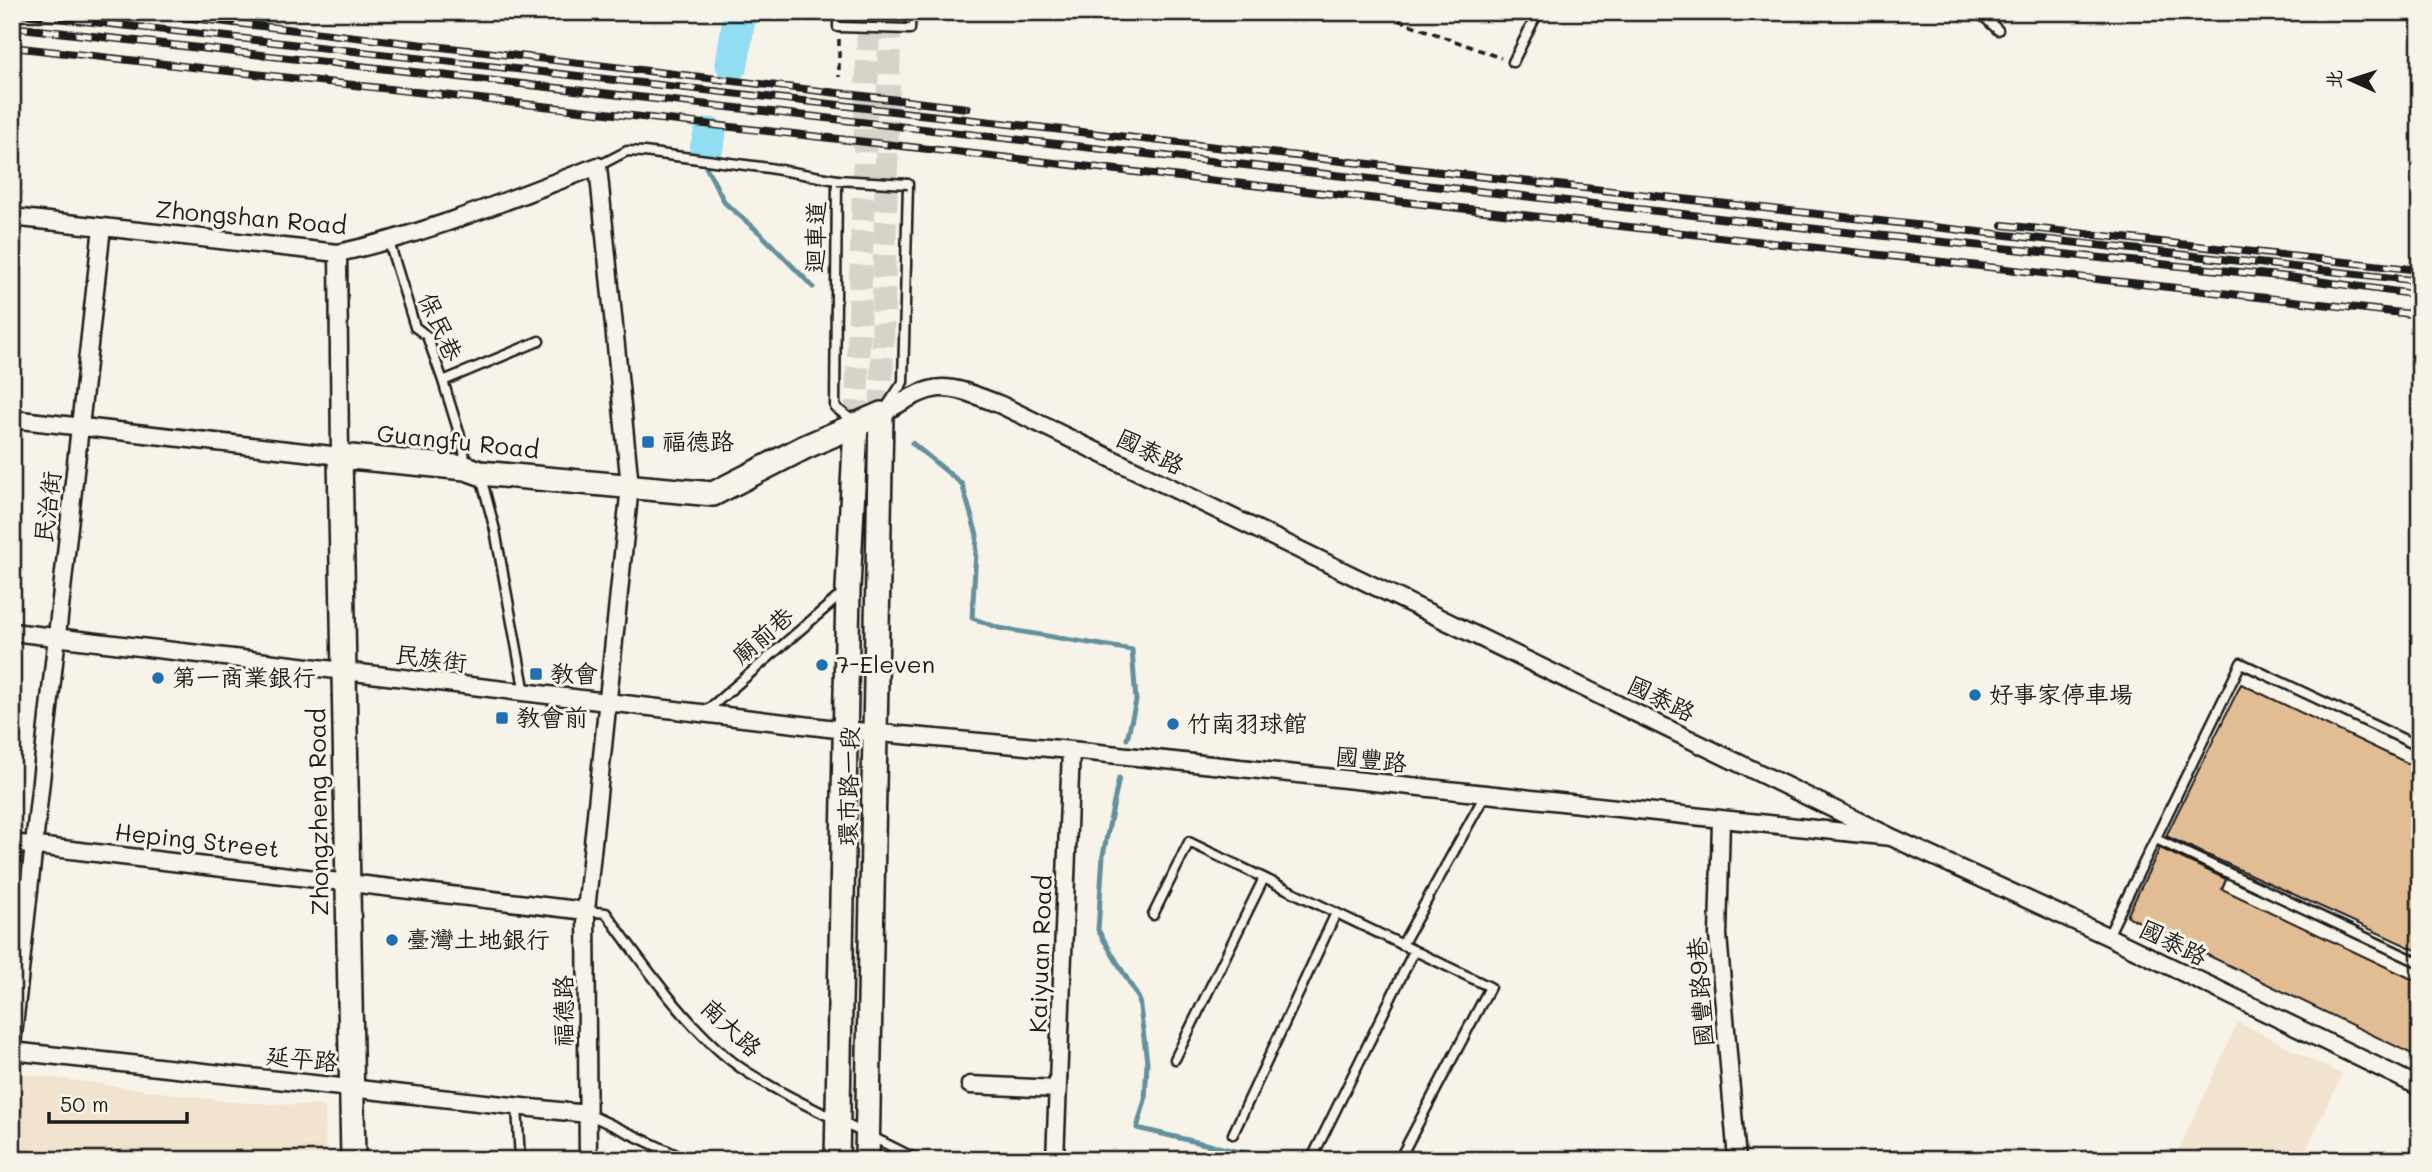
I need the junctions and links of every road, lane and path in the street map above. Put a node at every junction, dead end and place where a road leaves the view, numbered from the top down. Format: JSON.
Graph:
{"nodes":[{"id":1,"x":838,"y":12,"type":"edge"},
{"id":2,"x":911,"y":12,"type":"edge"},
{"id":3,"x":1376,"y":12,"type":"edge"},
{"id":4,"x":1538,"y":12,"type":"edge"},
{"id":5,"x":1979,"y":12,"type":"edge"},
{"id":6,"x":1998,"y":30,"type":"dead end"},
{"id":7,"x":839,"y":54,"type":"dead end"},
{"id":8,"x":1513,"y":62,"type":"joint"},
{"id":9,"x":839,"y":77,"type":"dead end"},
{"id":10,"x":598,"y":166,"type":"junction"},
{"id":11,"x":836,"y":180,"type":"junction"},
{"id":12,"x":12,"y":217,"type":"edge"},
{"id":13,"x":102,"y":227,"type":"junction"},
{"id":14,"x":389,"y":242,"type":"junction"},
{"id":15,"x":338,"y":253,"type":"junction"},
{"id":16,"x":539,"y":341,"type":"dead end"},
{"id":17,"x":443,"y":381,"type":"junction"},
{"id":18,"x":881,"y":414,"type":"junction"},
{"id":19,"x":12,"y":419,"type":"edge"},
{"id":20,"x":856,"y":424,"type":"junction"},
{"id":21,"x":81,"y":427,"type":"junction"},
{"id":22,"x":340,"y":456,"type":"junction"},
{"id":23,"x":473,"y":470,"type":"junction"},
{"id":24,"x":631,"y":485,"type":"junction"},
{"id":25,"x":848,"y":589,"type":"junction"},
{"id":26,"x":12,"y":632,"type":"edge"},
{"id":27,"x":54,"y":637,"type":"junction"},
{"id":28,"x":344,"y":672,"type":"junction"},
{"id":29,"x":525,"y":693,"type":"junction"},
{"id":30,"x":608,"y":704,"type":"junction"},
{"id":31,"x":704,"y":713,"type":"junction"},
{"id":32,"x":845,"y":730,"type":"junction"},
{"id":33,"x":877,"y":733,"type":"junction"},
{"id":34,"x":2420,"y":747,"type":"edge"},
{"id":35,"x":1071,"y":750,"type":"junction"},
{"id":36,"x":1485,"y":795,"type":"junction"},
{"id":37,"x":1721,"y":820,"type":"junction"},
{"id":38,"x":1891,"y":837,"type":"junction"},
{"id":39,"x":2156,"y":839,"type":"junction"},
{"id":40,"x":12,"y":843,"type":"edge"},
{"id":41,"x":34,"y":845,"type":"junction"},
{"id":42,"x":1264,"y":878,"type":"junction"},
{"id":43,"x":346,"y":881,"type":"junction"},
{"id":44,"x":586,"y":911,"type":"junction"},
{"id":45,"x":1336,"y":913,"type":"junction"},
{"id":46,"x":1153,"y":915,"type":"dead end"},
{"id":47,"x":2108,"y":936,"type":"junction"},
{"id":48,"x":1402,"y":945,"type":"junction"},
{"id":49,"x":1414,"y":951,"type":"junction"},
{"id":50,"x":2420,"y":963,"type":"edge"},
{"id":51,"x":12,"y":1044,"type":"edge"},
{"id":52,"x":12,"y":1051,"type":"edge"},
{"id":53,"x":1175,"y":1059,"type":"dead end"},
{"id":54,"x":970,"y":1085,"type":"dead end"},
{"id":55,"x":350,"y":1087,"type":"junction"},
{"id":56,"x":2420,"y":1087,"type":"edge"},
{"id":57,"x":1058,"y":1089,"type":"junction"},
{"id":58,"x":517,"y":1106,"type":"junction"},
{"id":59,"x":587,"y":1114,"type":"junction"},
{"id":60,"x":838,"y":1118,"type":"junction"},
{"id":61,"x":868,"y":1133,"type":"junction"},
{"id":62,"x":1233,"y":1134,"type":"dead end"},
{"id":63,"x":352,"y":1160,"type":"edge"},
{"id":64,"x":520,"y":1160,"type":"edge"},
{"id":65,"x":588,"y":1160,"type":"edge"},
{"id":66,"x":687,"y":1160,"type":"edge"},
{"id":67,"x":837,"y":1160,"type":"edge"},
{"id":68,"x":867,"y":1160,"type":"edge"},
{"id":69,"x":918,"y":1160,"type":"edge"},
{"id":70,"x":1055,"y":1160,"type":"edge"},
{"id":71,"x":1311,"y":1160,"type":"edge"},
{"id":72,"x":1399,"y":1160,"type":"edge"},
{"id":73,"x":1737,"y":1160,"type":"edge"}],
"edges":[{"from":1,"to":2,"type":"lane","bridge":true},
{"from":3,"to":8,"type":"path"},
{"from":4,"to":8,"type":"lane"},
{"from":5,"to":6,"type":"lane"},
{"from":7,"to":9,"type":"path"},
{"from":10,"to":11,"type":"lane"},
{"from":10,"to":14,"type":"street","name":"Zhongshan Road"},
{"from":10,"to":24,"type":"street","name":"福德路"},
{"from":11,"to":18,"type":"lane","name":"迴車道","bridge":true},
{"from":11,"to":20,"type":"lane","name":"迴車道"},
{"from":12,"to":13,"type":"street","name":"Zhongshan Road"},
{"from":13,"to":15,"type":"street","name":"Zhongshan Road"},
{"from":13,"to":21,"type":"street","name":"民治街"},
{"from":14,"to":15,"type":"street","name":"Zhongshan Road"},
{"from":14,"to":17,"type":"lane","name":"保民巷"},
{"from":15,"to":22,"type":"street","name":"Zhongzheng Road"},
{"from":16,"to":17,"type":"lane"},
{"from":17,"to":23,"type":"lane","name":"保民巷"},
{"from":18,"to":20,"type":"main road","name":"Guangfu Road"},
{"from":18,"to":33,"type":"main road","name":"環市路一段"},
{"from":18,"to":38,"type":"street","name":"國泰路"},
{"from":19,"to":21,"type":"street","name":"Guangfu Road"},
{"from":20,"to":24,"type":"main road","name":"Guangfu Road"},
{"from":20,"to":25,"type":"main road","name":"環市路一段"},
{"from":21,"to":22,"type":"street","name":"Guangfu Road"},
{"from":21,"to":27,"type":"street","name":"民治街"},
{"from":22,"to":23,"type":"main road","name":"Guangfu Road"},
{"from":22,"to":28,"type":"main road","name":"Zhongzheng Road"},
{"from":23,"to":24,"type":"main road","name":"Guangfu Road"},
{"from":23,"to":29,"type":"lane","name":"保民巷"},
{"from":24,"to":30,"type":"street","name":"福德路"},
{"from":25,"to":31,"type":"lane","name":"廟前巷"},
{"from":25,"to":32,"type":"main road","name":"環市路一段"},
{"from":26,"to":27,"type":"street","name":"民族街"},
{"from":27,"to":28,"type":"street","name":"民族街"},
{"from":27,"to":41,"type":"street","name":"民治街"},
{"from":28,"to":29,"type":"street","name":"民族街"},
{"from":28,"to":43,"type":"main road","name":"Zhongzheng Road"},
{"from":29,"to":30,"type":"street","name":"民族街"},
{"from":30,"to":31,"type":"street","name":"民族街"},
{"from":30,"to":44,"type":"street","name":"福德路"},
{"from":31,"to":32,"type":"street","name":"民族街"},
{"from":32,"to":33,"type":"street","name":"國豐路"},
{"from":32,"to":60,"type":"main road","name":"環市路一段"},
{"from":33,"to":35,"type":"street","name":"國豐路"},
{"from":33,"to":61,"type":"main road","name":"環市路一段"},
{"from":34,"to":39,"type":"lane"},
{"from":35,"to":36,"type":"street","name":"國豐路"},
{"from":35,"to":57,"type":"street","name":"Kaiyuan Road"},
{"from":36,"to":37,"type":"street","name":"國豐路"},
{"from":36,"to":48,"type":"lane"},
{"from":37,"to":38,"type":"street","name":"國豐路"},
{"from":37,"to":73,"type":"street","name":"國豐路9巷"},
{"from":38,"to":47,"type":"street","name":"國泰路"},
{"from":39,"to":47,"type":"lane"},
{"from":39,"to":50,"type":"lane"},
{"from":40,"to":41,"type":"street","name":"Heping Street"},
{"from":41,"to":43,"type":"street","name":"Heping Street"},
{"from":41,"to":51,"type":"street","name":"民治街"},
{"from":42,"to":45,"type":"lane"},
{"from":42,"to":46,"type":"lane"},
{"from":42,"to":53,"type":"lane"},
{"from":43,"to":44,"type":"street","name":"Heping Street"},
{"from":43,"to":55,"type":"main road","name":"Zhongzheng Road"},
{"from":44,"to":59,"type":"street","name":"福德路"},
{"from":44,"to":60,"type":"lane","name":"南大路"},
{"from":45,"to":48,"type":"lane"},
{"from":45,"to":62,"type":"lane"},
{"from":47,"to":56,"type":"street","name":"國泰路"},
{"from":48,"to":49,"type":"lane"},
{"from":49,"to":71,"type":"lane"},
{"from":49,"to":72,"type":"lane"},
{"from":52,"to":55,"type":"street","name":"延平路"},
{"from":54,"to":57,"type":"street"},
{"from":55,"to":58,"type":"street","name":"延平路"},
{"from":55,"to":63,"type":"main road","name":"Zhongzheng Road"},
{"from":57,"to":70,"type":"street","name":"Kaiyuan Road"},
{"from":58,"to":59,"type":"street","name":"延平路"},
{"from":58,"to":64,"type":"lane"},
{"from":59,"to":65,"type":"street","name":"福德路"},
{"from":59,"to":66,"type":"lane"},
{"from":60,"to":61,"type":"lane","name":"南大路"},
{"from":60,"to":67,"type":"main road","name":"環市路一段"},
{"from":61,"to":68,"type":"main road","name":"環市路一段"},
{"from":61,"to":69,"type":"lane","name":"南大路"}]}
